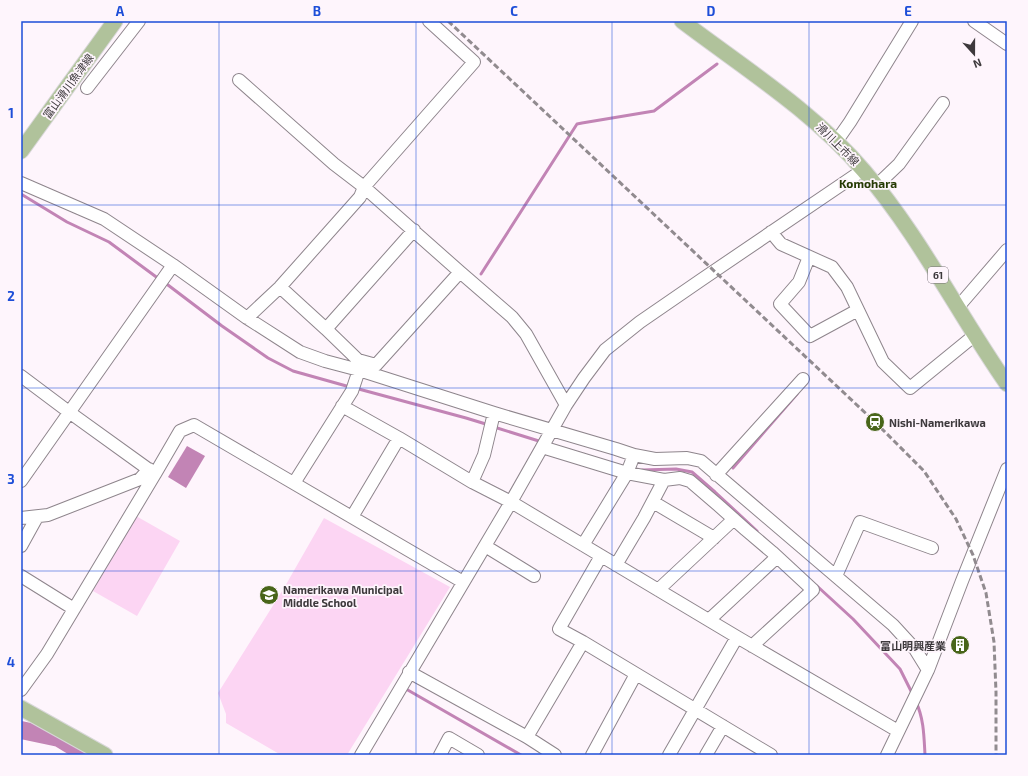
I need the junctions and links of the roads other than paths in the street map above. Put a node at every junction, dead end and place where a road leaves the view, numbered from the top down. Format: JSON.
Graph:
{"nodes":[{"id":1,"x":115,"y":21,"type":"edge"},
{"id":2,"x":139,"y":21,"type":"edge"},
{"id":3,"x":429,"y":21,"type":"edge"},
{"id":4,"x":682,"y":21,"type":"edge"},
{"id":5,"x":912,"y":21,"type":"edge"},
{"id":6,"x":974,"y":21,"type":"edge"},
{"id":7,"x":1007,"y":44,"type":"edge"},
{"id":8,"x":239,"y":80,"type":"dead end"},
{"id":9,"x":87,"y":88,"type":"dead end"},
{"id":10,"x":943,"y":103,"type":"dead end"},
{"id":11,"x":836,"y":142,"type":"junction"},
{"id":12,"x":21,"y":151,"type":"edge"},
{"id":13,"x":863,"y":170,"type":"junction"},
{"id":14,"x":21,"y":183,"type":"edge"},
{"id":15,"x":364,"y":186,"type":"junction"},
{"id":16,"x":876,"y":186,"type":"junction"},
{"id":17,"x":414,"y":230,"type":"junction"},
{"id":18,"x":771,"y":232,"type":"junction"},
{"id":19,"x":1007,"y":250,"type":"edge"},
{"id":20,"x":809,"y":257,"type":"junction"},
{"id":21,"x":173,"y":265,"type":"junction"},
{"id":22,"x":460,"y":272,"type":"junction"},
{"id":23,"x":280,"y":287,"type":"junction"},
{"id":24,"x":958,"y":307,"type":"junction"},
{"id":25,"x":858,"y":310,"type":"junction"},
{"id":26,"x":247,"y":318,"type":"junction"},
{"id":27,"x":326,"y":329,"type":"junction"},
{"id":28,"x":975,"y":335,"type":"junction"},
{"id":29,"x":359,"y":370,"type":"junction"},
{"id":30,"x":21,"y":376,"type":"edge"},
{"id":31,"x":803,"y":379,"type":"dead end"},
{"id":32,"x":1007,"y":384,"type":"edge"},
{"id":33,"x":566,"y":405,"type":"junction"},
{"id":34,"x":342,"y":406,"type":"junction"},
{"id":35,"x":69,"y":412,"type":"junction"},
{"id":36,"x":494,"y":413,"type":"junction"},
{"id":37,"x":551,"y":431,"type":"junction"},
{"id":38,"x":399,"y":438,"type":"junction"},
{"id":39,"x":542,"y":447,"type":"junction"},
{"id":40,"x":634,"y":455,"type":"junction"},
{"id":41,"x":1007,"y":469,"type":"edge"},
{"id":42,"x":152,"y":471,"type":"junction"},
{"id":43,"x":627,"y":473,"type":"junction"},
{"id":44,"x":716,"y":475,"type":"junction"},
{"id":45,"x":664,"y":480,"type":"junction"},
{"id":46,"x":21,"y":481,"type":"edge"},
{"id":47,"x":472,"y":482,"type":"junction"},
{"id":48,"x":294,"y":483,"type":"junction"},
{"id":49,"x":510,"y":502,"type":"junction"},
{"id":50,"x":653,"y":502,"type":"junction"},
{"id":51,"x":37,"y":517,"type":"junction"},
{"id":52,"x":352,"y":517,"type":"junction"},
{"id":53,"x":21,"y":518,"type":"edge"},
{"id":54,"x":734,"y":519,"type":"junction"},
{"id":55,"x":714,"y":538,"type":"junction"},
{"id":56,"x":583,"y":545,"type":"junction"},
{"id":57,"x":21,"y":546,"type":"edge"},
{"id":58,"x":484,"y":546,"type":"junction"},
{"id":59,"x":932,"y":548,"type":"dead end"},
{"id":60,"x":601,"y":556,"type":"junction"},
{"id":61,"x":777,"y":557,"type":"junction"},
{"id":62,"x":616,"y":565,"type":"junction"},
{"id":63,"x":21,"y":576,"type":"edge"},
{"id":64,"x":534,"y":576,"type":"dead end"},
{"id":65,"x":836,"y":576,"type":"junction"},
{"id":66,"x":463,"y":582,"type":"junction"},
{"id":67,"x":658,"y":590,"type":"junction"},
{"id":68,"x":74,"y":609,"type":"junction"},
{"id":69,"x":709,"y":620,"type":"junction"},
{"id":70,"x":737,"y":637,"type":"junction"},
{"id":71,"x":582,"y":642,"type":"junction"},
{"id":72,"x":752,"y":646,"type":"junction"},
{"id":73,"x":409,"y":672,"type":"junction"},
{"id":74,"x":927,"y":673,"type":"junction"},
{"id":75,"x":636,"y":674,"type":"junction"},
{"id":76,"x":21,"y":690,"type":"edge"},
{"id":77,"x":21,"y":708,"type":"edge"},
{"id":78,"x":696,"y":710,"type":"junction"},
{"id":79,"x":723,"y":726,"type":"junction"},
{"id":80,"x":898,"y":731,"type":"junction"},
{"id":81,"x":527,"y":737,"type":"junction"},
{"id":82,"x":105,"y":755,"type":"edge"},
{"id":83,"x":361,"y":755,"type":"edge"},
{"id":84,"x":440,"y":755,"type":"edge"},
{"id":85,"x":478,"y":755,"type":"edge"},
{"id":86,"x":555,"y":755,"type":"edge"},
{"id":87,"x":592,"y":755,"type":"edge"},
{"id":88,"x":669,"y":755,"type":"edge"},
{"id":89,"x":706,"y":755,"type":"edge"},
{"id":90,"x":771,"y":755,"type":"edge"},
{"id":91,"x":887,"y":755,"type":"edge"}],
"edges":[{"from":1,"to":12,"type":"main road","name":"富山滑川魚津線"},
{"from":2,"to":9,"type":"street"},
{"from":3,"to":15,"type":"street"},
{"from":4,"to":11,"type":"main road","name":"滑川上市線","number":"61"},
{"from":5,"to":11,"type":"street"},
{"from":6,"to":7,"type":"street"},
{"from":8,"to":15,"type":"street"},
{"from":10,"to":16,"type":"street"},
{"from":11,"to":13,"type":"main road","name":"滑川上市線","number":"61"},
{"from":13,"to":16,"type":"main road","name":"滑川上市線","number":"61"},
{"from":13,"to":18,"type":"street"},
{"from":14,"to":21,"type":"street"},
{"from":15,"to":17,"type":"street"},
{"from":15,"to":23,"type":"street"},
{"from":16,"to":24,"type":"main road","name":"滑川上市線","number":"61"},
{"from":17,"to":22,"type":"street"},
{"from":17,"to":27,"type":"street"},
{"from":18,"to":20,"type":"street"},
{"from":18,"to":33,"type":"street"},
{"from":19,"to":24,"type":"street"},
{"from":20,"to":25,"type":"street"},
{"from":20,"to":25,"type":"street"},
{"from":21,"to":26,"type":"street"},
{"from":21,"to":35,"type":"street"},
{"from":22,"to":27,"type":"street"},
{"from":22,"to":33,"type":"street"},
{"from":23,"to":26,"type":"street"},
{"from":23,"to":27,"type":"street"},
{"from":24,"to":28,"type":"main road","name":"滑川上市線","number":"61"},
{"from":25,"to":28,"type":"street"},
{"from":26,"to":29,"type":"street"},
{"from":28,"to":32,"type":"main road","name":"滑川上市線","number":"61"},
{"from":29,"to":34,"type":"street"},
{"from":29,"to":36,"type":"street"},
{"from":30,"to":35,"type":"street"},
{"from":31,"to":44,"type":"street"},
{"from":33,"to":37,"type":"street"},
{"from":34,"to":38,"type":"street"},
{"from":34,"to":48,"type":"street"},
{"from":35,"to":42,"type":"street"},
{"from":35,"to":46,"type":"street"},
{"from":36,"to":37,"type":"street"},
{"from":36,"to":47,"type":"street"},
{"from":37,"to":39,"type":"street"},
{"from":37,"to":40,"type":"street"},
{"from":38,"to":47,"type":"street"},
{"from":38,"to":52,"type":"street"},
{"from":39,"to":43,"type":"street"},
{"from":39,"to":49,"type":"street"},
{"from":40,"to":43,"type":"street"},
{"from":40,"to":44,"type":"street"},
{"from":41,"to":74,"type":"street"},
{"from":42,"to":48,"type":"street"},
{"from":42,"to":51,"type":"street"},
{"from":42,"to":68,"type":"street"},
{"from":43,"to":45,"type":"street"},
{"from":43,"to":56,"type":"street"},
{"from":44,"to":65,"type":"street"},
{"from":45,"to":50,"type":"street"},
{"from":45,"to":54,"type":"street"},
{"from":47,"to":49,"type":"street"},
{"from":48,"to":52,"type":"street"},
{"from":49,"to":56,"type":"street"},
{"from":49,"to":58,"type":"street"},
{"from":50,"to":55,"type":"street"},
{"from":50,"to":62,"type":"street"},
{"from":51,"to":53,"type":"street"},
{"from":51,"to":57,"type":"street"},
{"from":52,"to":66,"type":"street"},
{"from":54,"to":55,"type":"street"},
{"from":54,"to":61,"type":"street"},
{"from":55,"to":67,"type":"street"},
{"from":56,"to":60,"type":"street"},
{"from":58,"to":64,"type":"street"},
{"from":58,"to":66,"type":"street"},
{"from":59,"to":65,"type":"street"},
{"from":60,"to":62,"type":"street"},
{"from":60,"to":71,"type":"street"},
{"from":61,"to":69,"type":"street"},
{"from":61,"to":72,"type":"street"},
{"from":62,"to":67,"type":"street"},
{"from":63,"to":68,"type":"street"},
{"from":65,"to":74,"type":"street"},
{"from":66,"to":73,"type":"street"},
{"from":67,"to":69,"type":"street"},
{"from":68,"to":76,"type":"street"},
{"from":69,"to":70,"type":"street"},
{"from":70,"to":72,"type":"street"},
{"from":70,"to":78,"type":"street"},
{"from":71,"to":75,"type":"street"},
{"from":71,"to":81,"type":"street"},
{"from":72,"to":80,"type":"street"},
{"from":73,"to":81,"type":"street"},
{"from":73,"to":83,"type":"street"},
{"from":74,"to":80,"type":"street"},
{"from":75,"to":78,"type":"street"},
{"from":75,"to":87,"type":"street"},
{"from":77,"to":82,"type":"main road"},
{"from":78,"to":79,"type":"street"},
{"from":78,"to":88,"type":"street"},
{"from":79,"to":89,"type":"street"},
{"from":79,"to":90,"type":"street"},
{"from":80,"to":91,"type":"street"},
{"from":81,"to":86,"type":"street"},
{"from":84,"to":85,"type":"street"}]}
